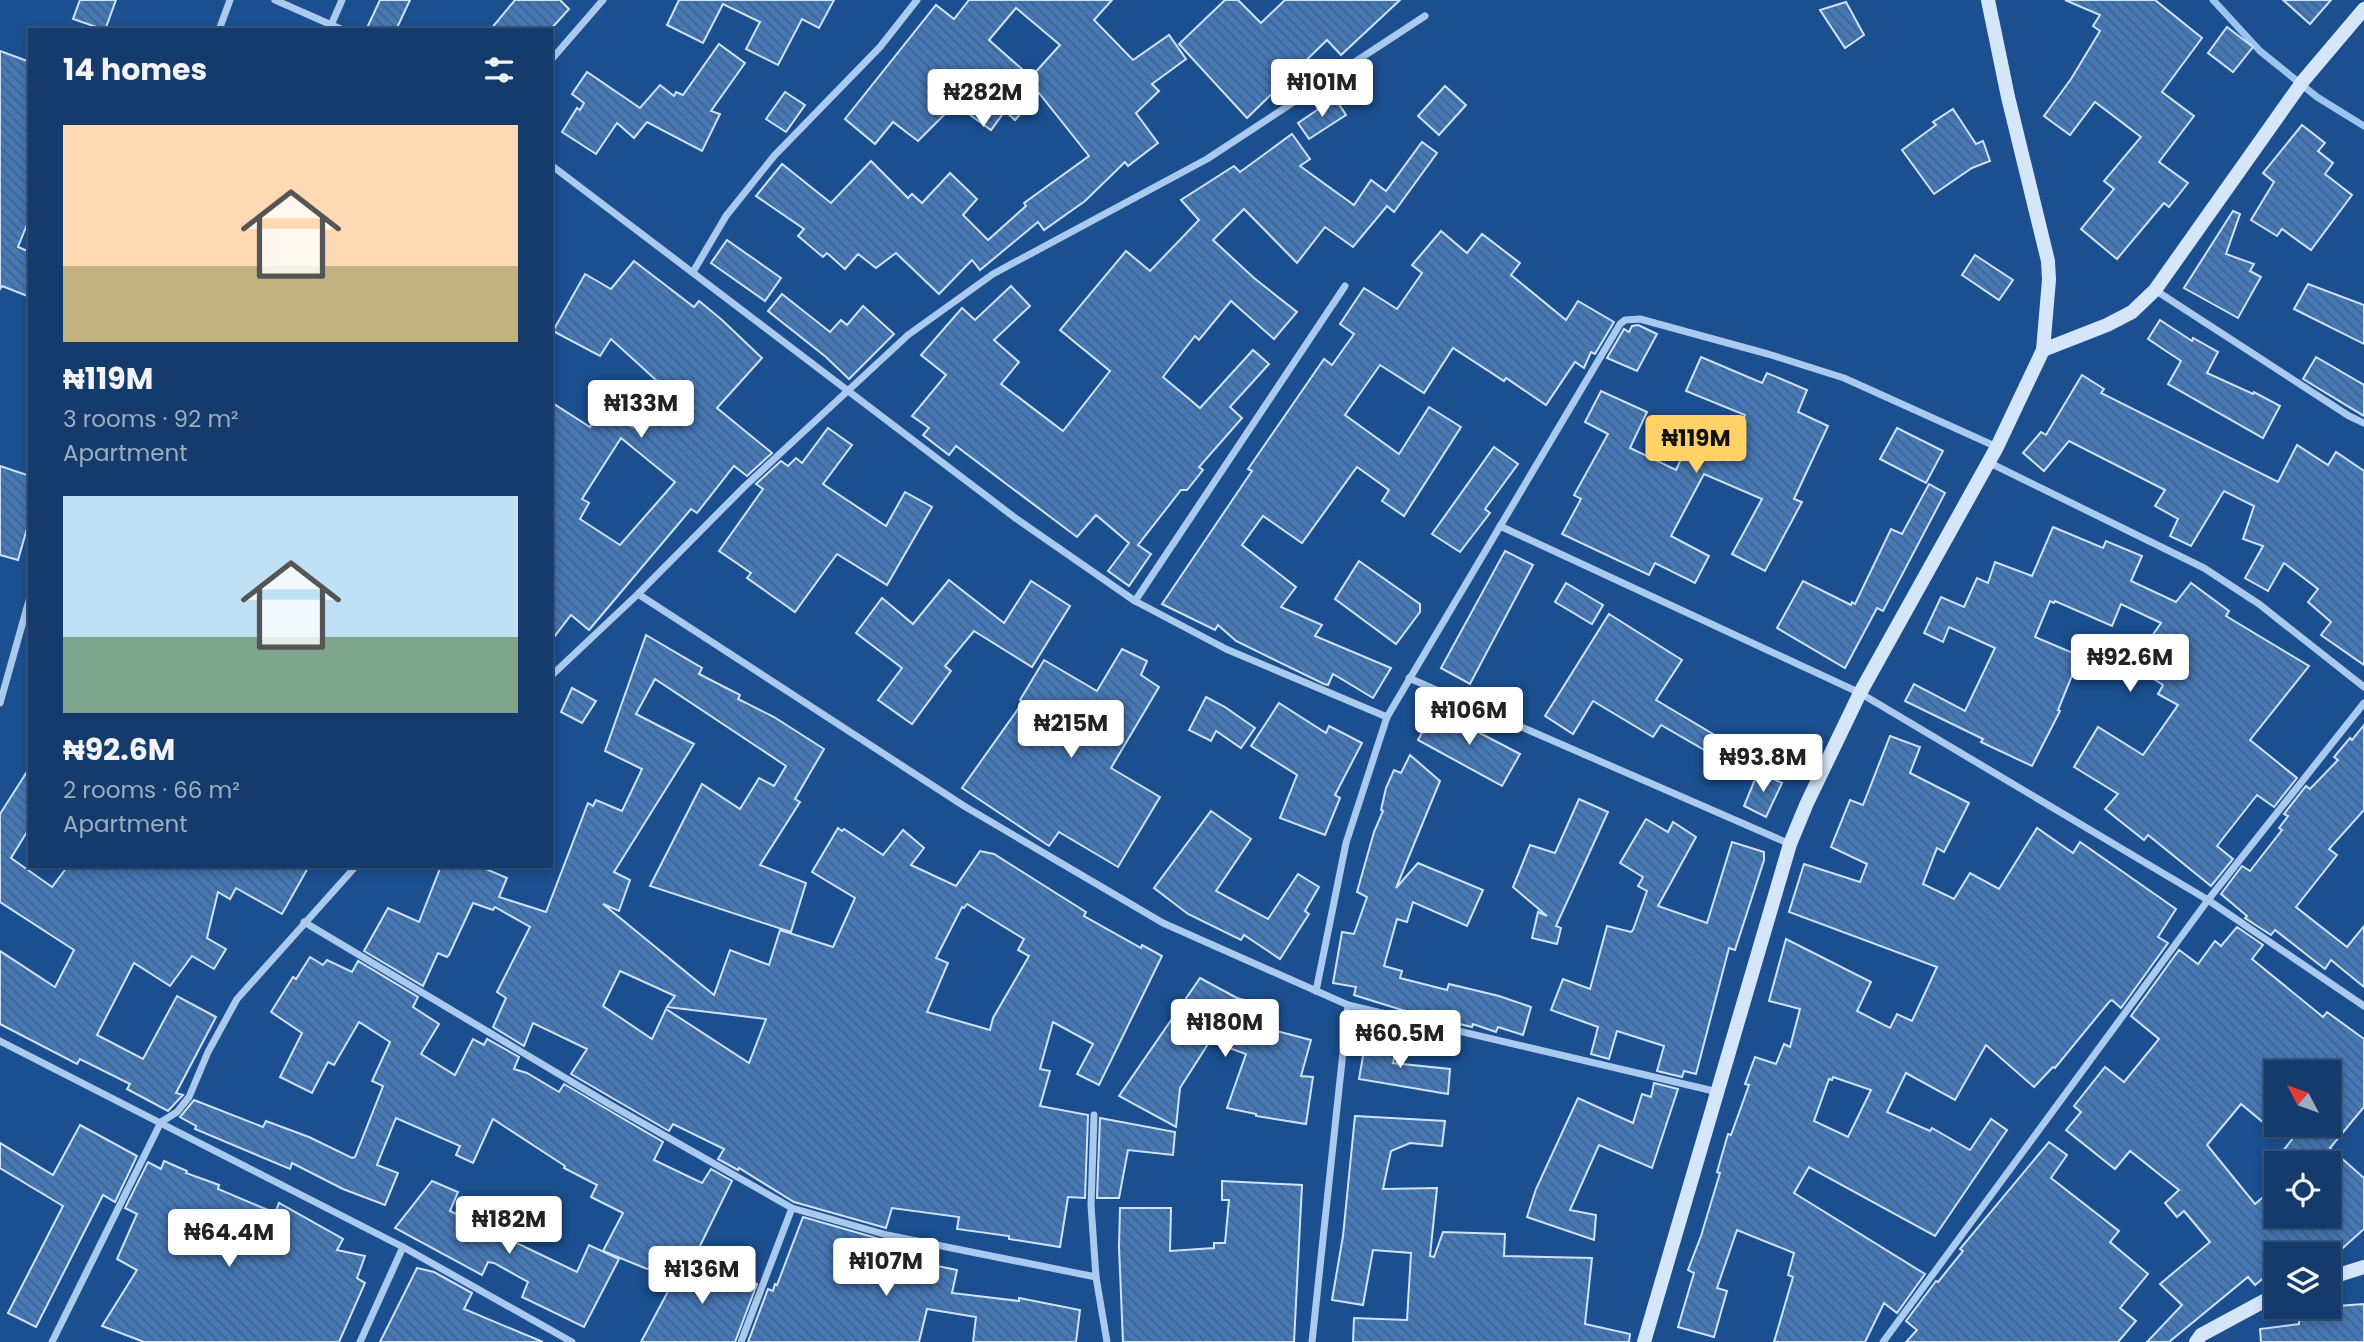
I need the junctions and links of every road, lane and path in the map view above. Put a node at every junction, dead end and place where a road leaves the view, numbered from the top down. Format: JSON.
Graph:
{"nodes":[{"id":1,"x":230,"y":0,"type":"edge"},
{"id":2,"x":275,"y":0,"type":"edge"},
{"id":3,"x":342,"y":0,"type":"edge"},
{"id":4,"x":603,"y":0,"type":"edge"},
{"id":5,"x":917,"y":0,"type":"edge"},
{"id":6,"x":1988,"y":0,"type":"edge"},
{"id":7,"x":2364,"y":9,"type":"edge"},
{"id":8,"x":1425,"y":16,"type":"dead end"},
{"id":9,"x":332,"y":23,"type":"junction"},
{"id":10,"x":220,"y":28,"type":"edge"},
{"id":11,"x":340,"y":28,"type":"edge"},
{"id":12,"x":553,"y":58,"type":"edge"},
{"id":13,"x":553,"y":166,"type":"edge"},
{"id":14,"x":692,"y":272,"type":"junction"},
{"id":15,"x":1345,"y":286,"type":"dead end"},
{"id":16,"x":2155,"y":290,"type":"junction"},
{"id":17,"x":2043,"y":350,"type":"junction"},
{"id":18,"x":848,"y":390,"type":"junction"},
{"id":19,"x":2364,"y":424,"type":"edge"},
{"id":20,"x":1997,"y":447,"type":"junction"},
{"id":21,"x":1987,"y":462,"type":"junction"},
{"id":22,"x":1500,"y":526,"type":"junction"},
{"id":23,"x":638,"y":594,"type":"junction"},
{"id":24,"x":1135,"y":601,"type":"junction"},
{"id":25,"x":28,"y":604,"type":"edge"},
{"id":26,"x":553,"y":674,"type":"edge"},
{"id":27,"x":1409,"y":678,"type":"junction"},
{"id":28,"x":2364,"y":687,"type":"edge"},
{"id":29,"x":1860,"y":693,"type":"junction"},
{"id":30,"x":0,"y":703,"type":"edge"},
{"id":31,"x":2364,"y":704,"type":"edge"},
{"id":32,"x":1387,"y":717,"type":"junction"},
{"id":33,"x":1790,"y":844,"type":"junction"},
{"id":34,"x":354,"y":868,"type":"edge"},
{"id":35,"x":2208,"y":900,"type":"junction"},
{"id":36,"x":304,"y":922,"type":"junction"},
{"id":37,"x":1316,"y":991,"type":"junction"},
{"id":38,"x":1348,"y":1005,"type":"junction"},
{"id":39,"x":2364,"y":1006,"type":"edge"},
{"id":40,"x":0,"y":1041,"type":"edge"},
{"id":41,"x":1718,"y":1093,"type":"junction"},
{"id":42,"x":1094,"y":1115,"type":"dead end"},
{"id":43,"x":162,"y":1122,"type":"junction"},
{"id":44,"x":792,"y":1208,"type":"junction"},
{"id":45,"x":403,"y":1247,"type":"junction"},
{"id":46,"x":2364,"y":1267,"type":"edge"},
{"id":47,"x":2341,"y":1274,"type":"edge"},
{"id":48,"x":1096,"y":1277,"type":"junction"},
{"id":49,"x":2264,"y":1301,"type":"edge"},
{"id":50,"x":52,"y":1342,"type":"edge"},
{"id":51,"x":360,"y":1342,"type":"edge"},
{"id":52,"x":572,"y":1342,"type":"edge"},
{"id":53,"x":741,"y":1342,"type":"edge"},
{"id":54,"x":1107,"y":1342,"type":"edge"},
{"id":55,"x":1312,"y":1342,"type":"edge"},
{"id":56,"x":1644,"y":1342,"type":"edge"},
{"id":57,"x":1883,"y":1342,"type":"edge"},
{"id":58,"x":2196,"y":1342,"type":"edge"}],
"edges":[{"from":1,"to":10,"type":"street"},
{"from":2,"to":9,"type":"street"},
{"from":3,"to":9,"type":"street"},
{"from":4,"to":12,"type":"street"},
{"from":5,"to":14,"type":"street"},
{"from":6,"to":17,"type":"street"},
{"from":7,"to":16,"type":"street"},
{"from":8,"to":18,"type":"street"},
{"from":9,"to":11,"type":"street"},
{"from":13,"to":14,"type":"street"},
{"from":14,"to":18,"type":"street"},
{"from":15,"to":24,"type":"street"},
{"from":16,"to":17,"type":"street"},
{"from":16,"to":19,"type":"street"},
{"from":17,"to":20,"type":"street"},
{"from":18,"to":23,"type":"street"},
{"from":18,"to":24,"type":"street"},
{"from":20,"to":21,"type":"street"},
{"from":20,"to":22,"type":"street"},
{"from":21,"to":28,"type":"street"},
{"from":21,"to":29,"type":"street"},
{"from":22,"to":27,"type":"street"},
{"from":22,"to":29,"type":"street"},
{"from":23,"to":26,"type":"street"},
{"from":23,"to":37,"type":"street"},
{"from":24,"to":32,"type":"street"},
{"from":25,"to":30,"type":"street"},
{"from":27,"to":32,"type":"street"},
{"from":27,"to":33,"type":"street"},
{"from":29,"to":33,"type":"street"},
{"from":29,"to":35,"type":"street"},
{"from":31,"to":35,"type":"street"},
{"from":32,"to":37,"type":"street"},
{"from":33,"to":41,"type":"street"},
{"from":34,"to":36,"type":"street"},
{"from":35,"to":39,"type":"street"},
{"from":35,"to":57,"type":"street"},
{"from":36,"to":43,"type":"street"},
{"from":36,"to":44,"type":"street"},
{"from":37,"to":38,"type":"street"},
{"from":38,"to":41,"type":"street"},
{"from":38,"to":55,"type":"street"},
{"from":40,"to":43,"type":"street"},
{"from":41,"to":56,"type":"street"},
{"from":42,"to":48,"type":"street"},
{"from":43,"to":45,"type":"street"},
{"from":43,"to":50,"type":"street"},
{"from":44,"to":48,"type":"street"},
{"from":44,"to":53,"type":"street"},
{"from":45,"to":51,"type":"street"},
{"from":45,"to":52,"type":"street"},
{"from":46,"to":47,"type":"street"},
{"from":48,"to":54,"type":"street"},
{"from":49,"to":58,"type":"street"}]}
